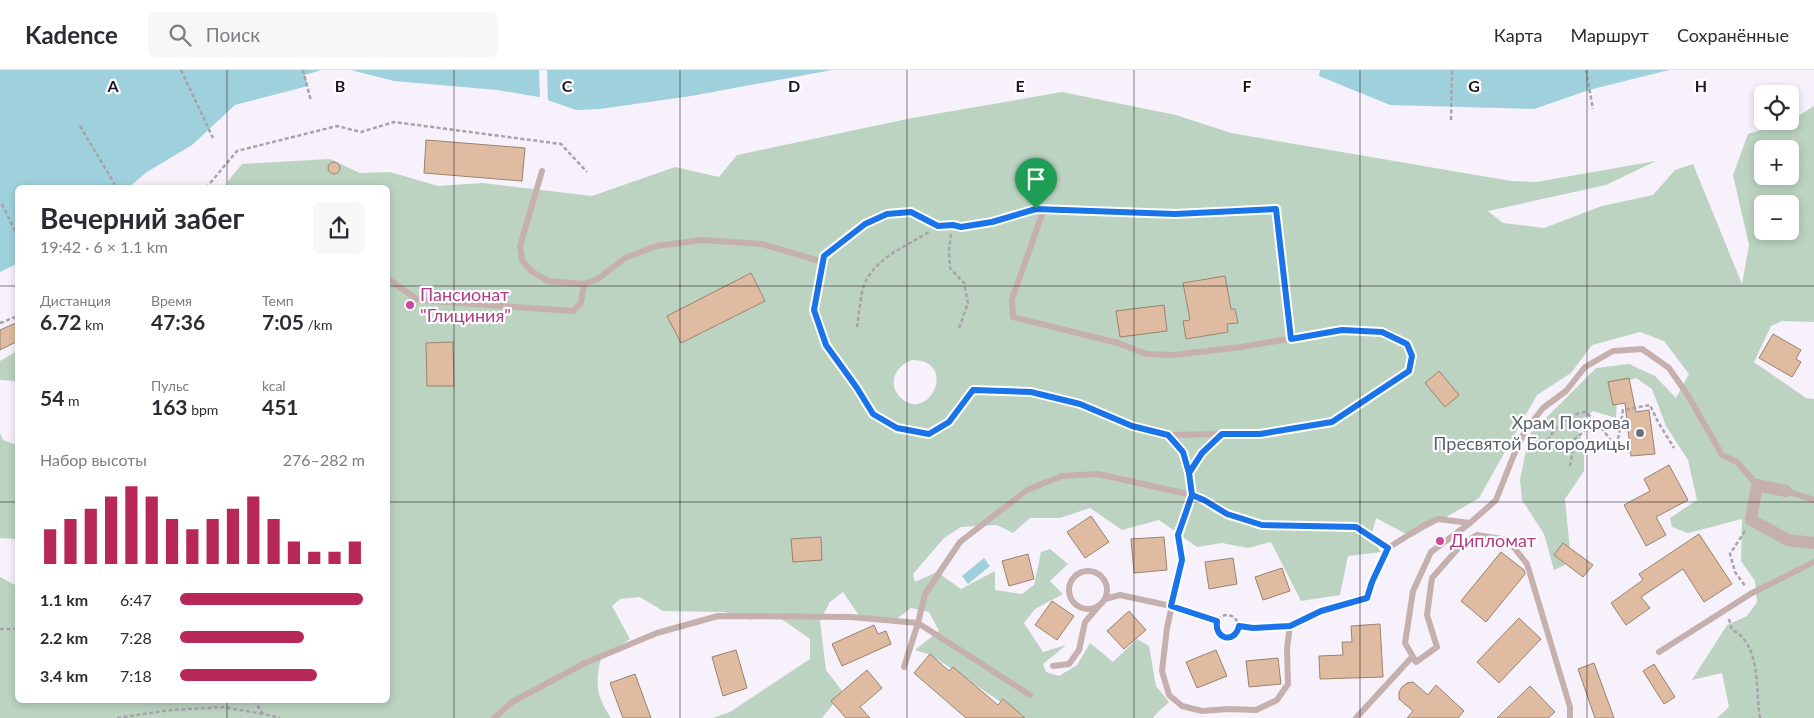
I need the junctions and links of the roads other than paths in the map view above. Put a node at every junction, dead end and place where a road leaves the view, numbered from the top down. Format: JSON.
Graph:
{"nodes":[{"id":1,"x":542,"y":171,"type":"dead end"},
{"id":2,"x":1044,"y":209,"type":"junction"},
{"id":3,"x":823,"y":262,"type":"junction"},
{"id":4,"x":390,"y":280,"type":"edge"},
{"id":5,"x":584,"y":284,"type":"junction"},
{"id":6,"x":1291,"y":339,"type":"junction"},
{"id":7,"x":1222,"y":434,"type":"junction"},
{"id":8,"x":1168,"y":435,"type":"junction"},
{"id":9,"x":1189,"y":473,"type":"junction"},
{"id":10,"x":1757,"y":485,"type":"junction"},
{"id":11,"x":1786,"y":491,"type":"joint"},
{"id":12,"x":1192,"y":495,"type":"junction"},
{"id":13,"x":1814,"y":500,"type":"edge"},
{"id":14,"x":1470,"y":523,"type":"junction"},
{"id":15,"x":1814,"y":543,"type":"edge"},
{"id":16,"x":1388,"y":548,"type":"junction"},
{"id":17,"x":1182,"y":560,"type":"road end"},
{"id":18,"x":1814,"y":562,"type":"edge"},
{"id":19,"x":1105,"y":599,"type":"junction"},
{"id":20,"x":1098,"y":606,"type":"junction"},
{"id":21,"x":1171,"y":606,"type":"junction"},
{"id":22,"x":918,"y":623,"type":"junction"},
{"id":23,"x":1659,"y":652,"type":"dead end"},
{"id":24,"x":1412,"y":657,"type":"junction"},
{"id":25,"x":1053,"y":666,"type":"dead end"},
{"id":26,"x":904,"y":667,"type":"dead end"},
{"id":27,"x":1030,"y":695,"type":"dead end"},
{"id":28,"x":494,"y":718,"type":"edge"},
{"id":29,"x":1356,"y":718,"type":"edge"},
{"id":30,"x":1570,"y":718,"type":"edge"}],
"edges":[{"from":1,"to":5,"type":"lane"},
{"from":2,"to":3,"type":"lane"},
{"from":2,"to":6,"type":"lane"},
{"from":2,"to":6,"type":"lane"},
{"from":3,"to":5,"type":"lane"},
{"from":3,"to":8,"type":"lane"},
{"from":4,"to":5,"type":"lane"},
{"from":6,"to":7,"type":"lane"},
{"from":7,"to":8,"type":"lane"},
{"from":7,"to":9,"type":"lane"},
{"from":8,"to":9,"type":"lane"},
{"from":9,"to":12,"type":"lane"},
{"from":10,"to":11,"type":"street"},
{"from":10,"to":14,"type":"lane"},
{"from":10,"to":15,"type":"street"},
{"from":11,"to":13,"type":"lane"},
{"from":12,"to":16,"type":"lane"},
{"from":12,"to":22,"type":"lane"},
{"from":14,"to":16,"type":"lane"},
{"from":14,"to":24,"type":"lane"},
{"from":16,"to":21,"type":"lane"},
{"from":17,"to":21,"type":"lane"},
{"from":18,"to":23,"type":"lane"},
{"from":19,"to":20,"type":"lane"},
{"from":19,"to":20,"type":"lane"},
{"from":19,"to":21,"type":"lane"},
{"from":20,"to":25,"type":"lane"},
{"from":22,"to":26,"type":"lane"},
{"from":22,"to":27,"type":"lane"},
{"from":22,"to":28,"type":"lane"},
{"from":24,"to":29,"type":"lane"},
{"from":24,"to":30,"type":"lane"}]}
